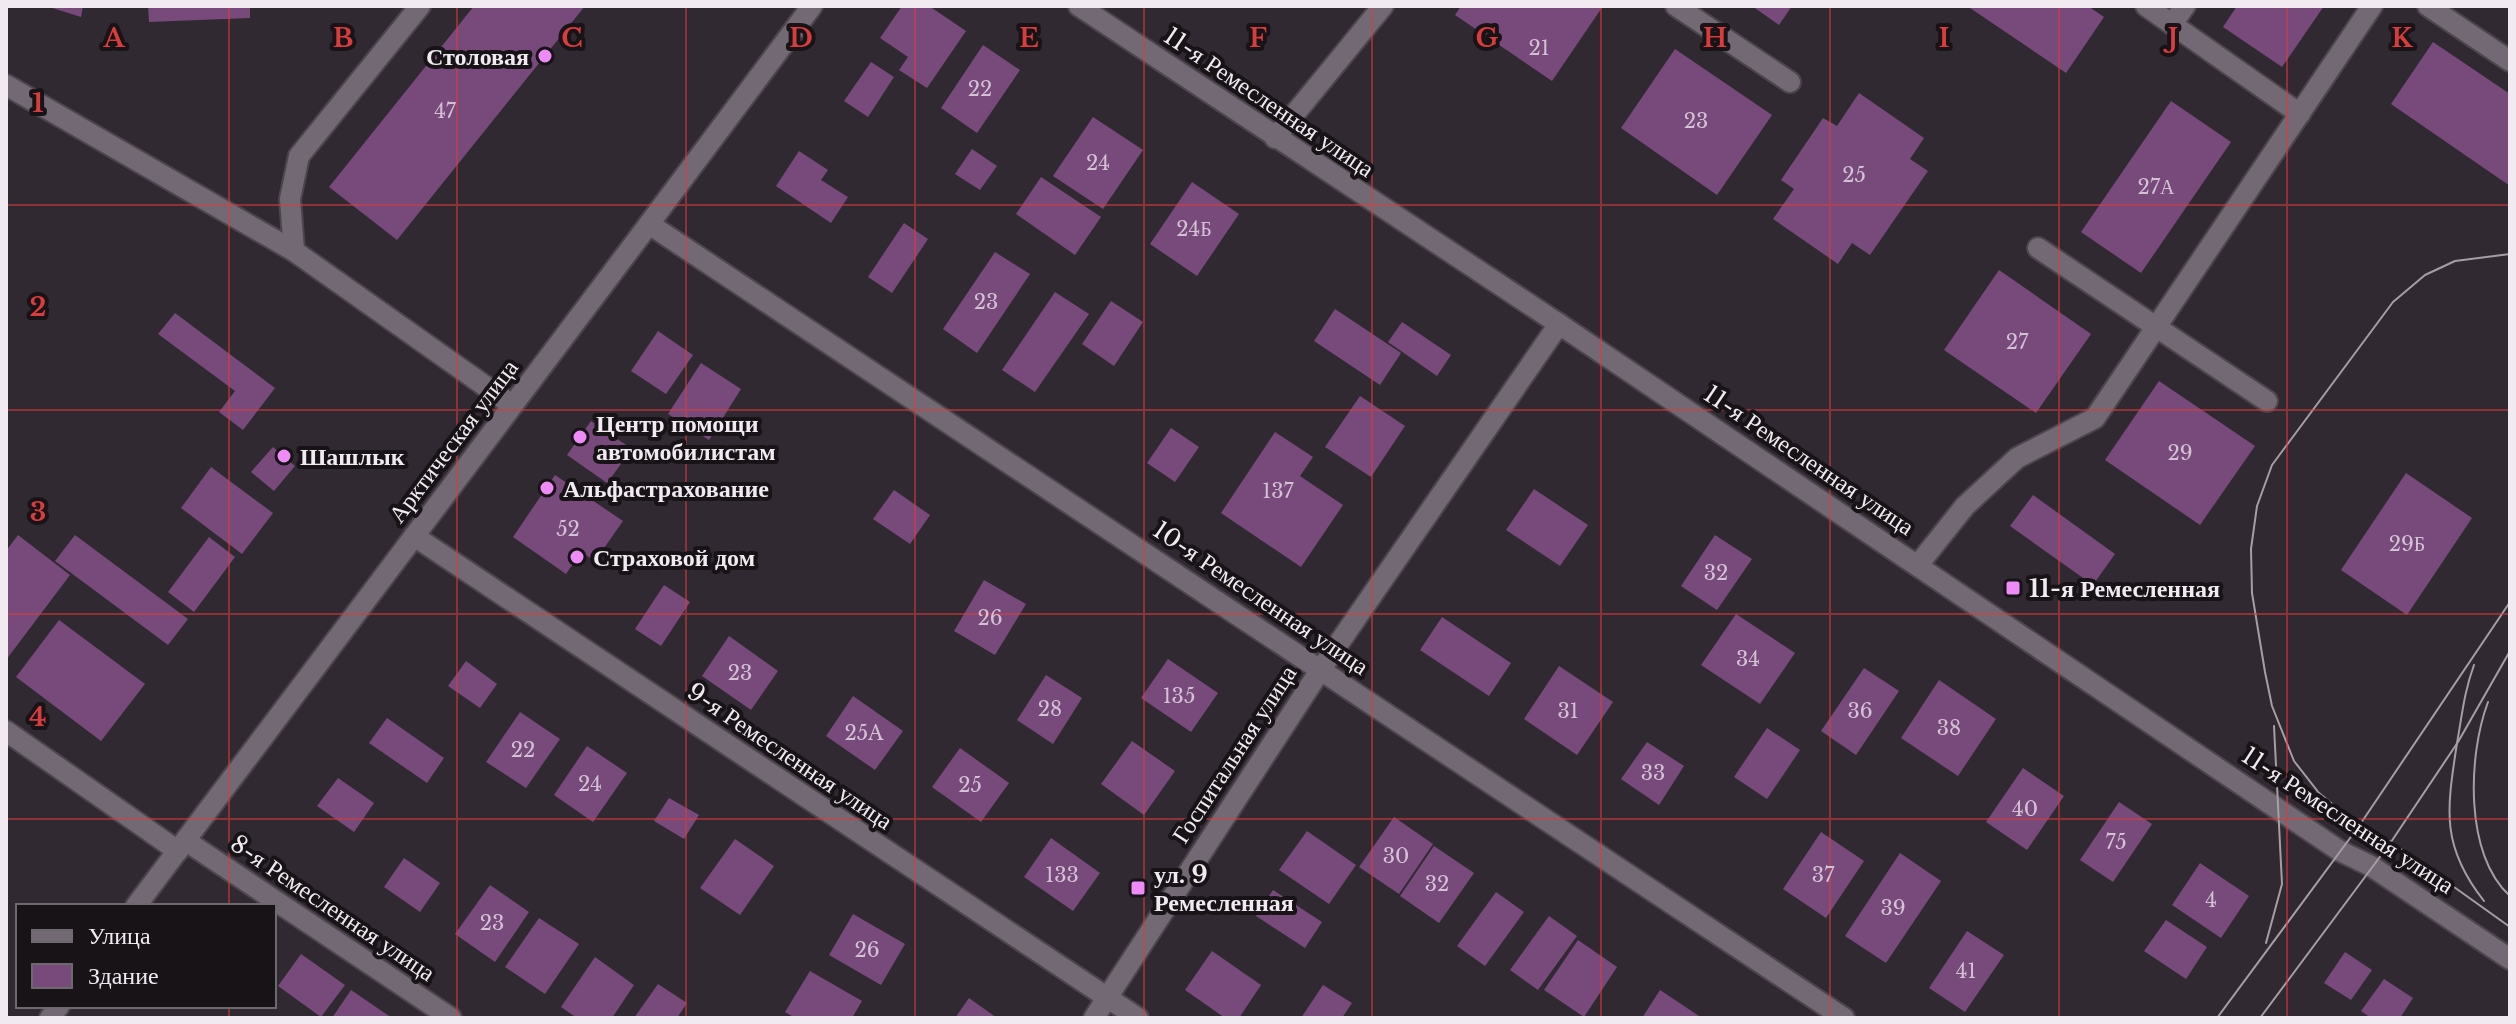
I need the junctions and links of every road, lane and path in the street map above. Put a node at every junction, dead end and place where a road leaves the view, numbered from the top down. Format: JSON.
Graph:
{"nodes":[{"id":1,"x":420,"y":6,"type":"edge"},
{"id":2,"x":812,"y":6,"type":"edge"},
{"id":3,"x":1079,"y":6,"type":"edge"},
{"id":4,"x":1383,"y":6,"type":"edge"},
{"id":5,"x":1676,"y":6,"type":"edge"},
{"id":6,"x":2146,"y":6,"type":"edge"},
{"id":7,"x":2185,"y":6,"type":"edge"},
{"id":8,"x":2372,"y":6,"type":"edge"},
{"id":9,"x":2428,"y":6,"type":"edge"},
{"id":10,"x":2172,"y":24,"type":"junction"},
{"id":11,"x":2510,"y":61,"type":"edge"},
{"id":12,"x":1790,"y":82,"type":"dead end"},
{"id":13,"x":6,"y":85,"type":"edge"},
{"id":14,"x":2300,"y":114,"type":"junction"},
{"id":15,"x":1275,"y":138,"type":"junction"},
{"id":16,"x":649,"y":224,"type":"junction"},
{"id":17,"x":2038,"y":248,"type":"dead end"},
{"id":18,"x":294,"y":251,"type":"junction"},
{"id":19,"x":1559,"y":324,"type":"junction"},
{"id":20,"x":2157,"y":327,"type":"junction"},
{"id":21,"x":2267,"y":401,"type":"dead end"},
{"id":22,"x":512,"y":405,"type":"junction"},
{"id":23,"x":414,"y":536,"type":"junction"},
{"id":24,"x":1918,"y":565,"type":"junction"},
{"id":25,"x":1321,"y":669,"type":"junction"},
{"id":26,"x":6,"y":731,"type":"edge"},
{"id":27,"x":182,"y":846,"type":"junction"},
{"id":28,"x":138,"y":904,"type":"edge"},
{"id":29,"x":273,"y":904,"type":"edge"},
{"id":30,"x":276,"y":906,"type":"edge"},
{"id":31,"x":2510,"y":959,"type":"edge"},
{"id":32,"x":1107,"y":999,"type":"junction"},
{"id":33,"x":451,"y":1018,"type":"edge"},
{"id":34,"x":1094,"y":1018,"type":"edge"},
{"id":35,"x":1138,"y":1018,"type":"edge"},
{"id":36,"x":1844,"y":1018,"type":"edge"}],
"edges":[{"from":1,"to":18,"type":"main road"},
{"from":2,"to":16,"type":"main road","name":"Арктическая улица"},
{"from":3,"to":15,"type":"main road","name":"11-я Ремесленная улица"},
{"from":4,"to":15,"type":"main road"},
{"from":5,"to":12,"type":"main road"},
{"from":6,"to":10,"type":"main road"},
{"from":7,"to":10,"type":"main road"},
{"from":8,"to":14,"type":"main road"},
{"from":9,"to":11,"type":"main road"},
{"from":10,"to":14,"type":"main road"},
{"from":13,"to":18,"type":"main road"},
{"from":14,"to":20,"type":"main road"},
{"from":15,"to":19,"type":"main road","name":"11-я Ремесленная улица"},
{"from":16,"to":22,"type":"main road","name":"Арктическая улица"},
{"from":16,"to":25,"type":"main road","name":"10-я Ремесленная улица"},
{"from":17,"to":20,"type":"main road"},
{"from":18,"to":22,"type":"main road"},
{"from":19,"to":24,"type":"main road","name":"11-я Ремесленная улица"},
{"from":19,"to":25,"type":"main road","name":"Госпитальная улица"},
{"from":20,"to":21,"type":"main road"},
{"from":20,"to":24,"type":"main road"},
{"from":22,"to":23,"type":"main road","name":"Арктическая улица"},
{"from":23,"to":27,"type":"main road","name":"Арктическая улица"},
{"from":23,"to":32,"type":"main road","name":"9-я Ремесленная улица"},
{"from":24,"to":31,"type":"main road","name":"11-я Ремесленная улица"},
{"from":25,"to":32,"type":"main road","name":"Госпитальная улица"},
{"from":25,"to":36,"type":"main road","name":"10-я Ремесленная улица"},
{"from":26,"to":27,"type":"main road","name":"8-я Ремесленная улица"},
{"from":27,"to":28,"type":"main road","name":"Арктическая улица"},
{"from":27,"to":29,"type":"main road","name":"8-я Ремесленная улица"},
{"from":30,"to":33,"type":"main road","name":"8-я Ремесленная улица"},
{"from":32,"to":34,"type":"main road","name":"Госпитальная улица"},
{"from":32,"to":35,"type":"main road","name":"9-я Ремесленная улица"}]}
